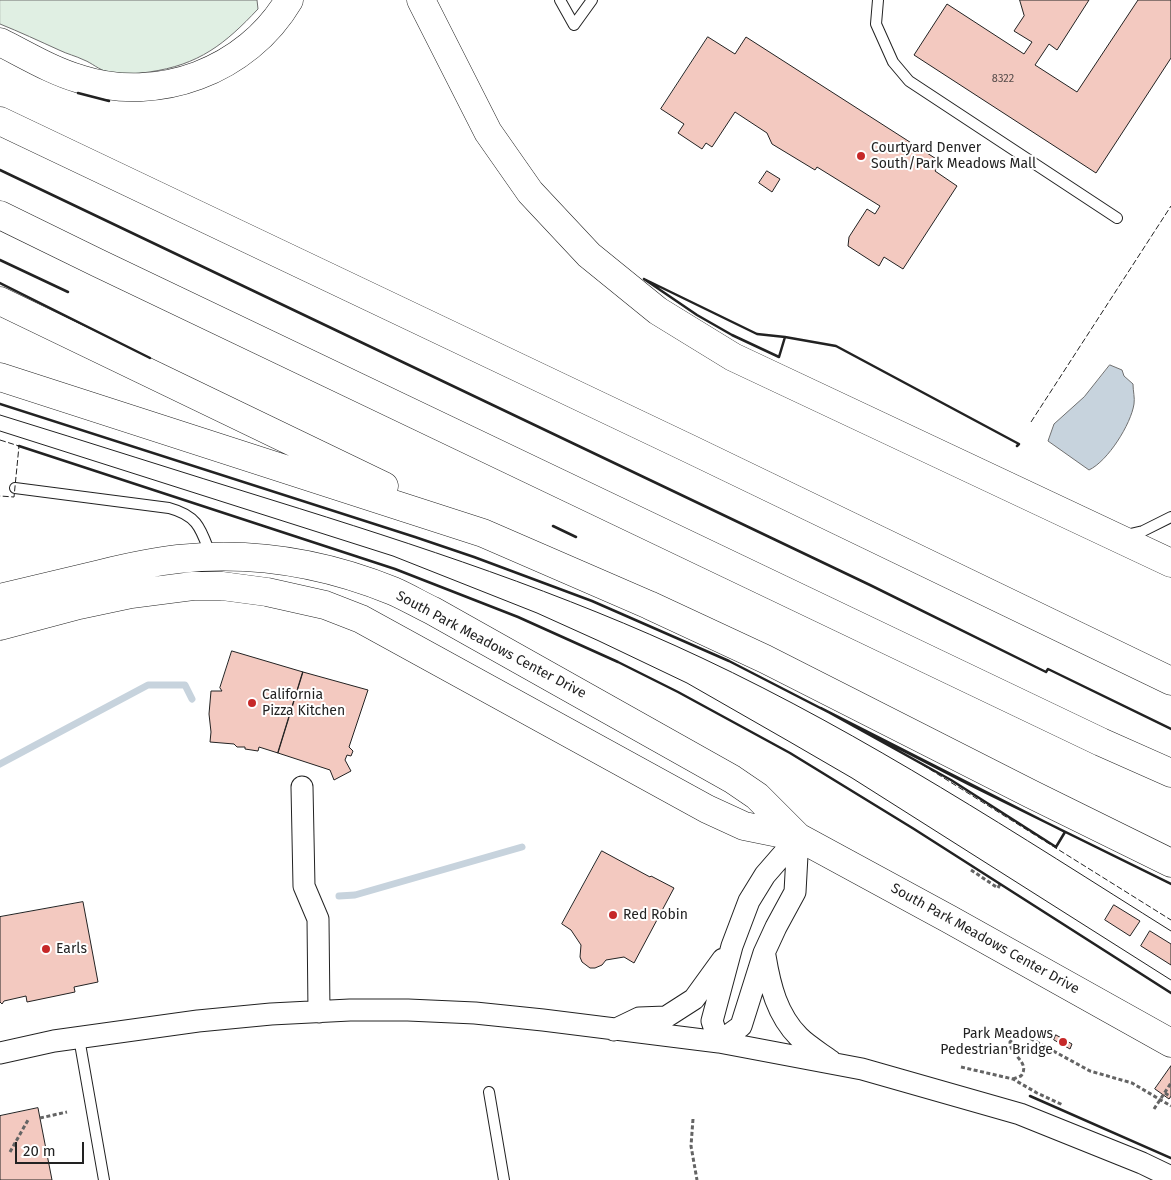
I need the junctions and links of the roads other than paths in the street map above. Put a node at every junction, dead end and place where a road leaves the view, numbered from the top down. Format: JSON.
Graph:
{"nodes":[{"id":1,"x":289,"y":0,"type":"edge"},
{"id":2,"x":421,"y":0,"type":"edge"},
{"id":3,"x":560,"y":0,"type":"edge"},
{"id":4,"x":592,"y":0,"type":"edge"},
{"id":5,"x":878,"y":0,"type":"edge"},
{"id":6,"x":0,"y":42,"type":"edge"},
{"id":7,"x":0,"y":121,"type":"edge"},
{"id":8,"x":0,"y":214,"type":"edge"},
{"id":9,"x":1116,"y":218,"type":"dead end"},
{"id":10,"x":0,"y":301,"type":"edge"},
{"id":11,"x":0,"y":377,"type":"edge"},
{"id":12,"x":15,"y":488,"type":"dead end"},
{"id":13,"x":1171,"y":517,"type":"edge"},
{"id":14,"x":483,"y":533,"type":"junction"},
{"id":15,"x":1115,"y":537,"type":"junction"},
{"id":16,"x":212,"y":557,"type":"junction"},
{"id":17,"x":1171,"y":563,"type":"edge"},
{"id":18,"x":0,"y":598,"type":"edge"},
{"id":19,"x":0,"y":626,"type":"edge"},
{"id":20,"x":1108,"y":650,"type":"junction"},
{"id":21,"x":1171,"y":676,"type":"edge"},
{"id":22,"x":1171,"y":681,"type":"edge"},
{"id":23,"x":1101,"y":742,"type":"junction"},
{"id":24,"x":1171,"y":773,"type":"edge"},
{"id":25,"x":302,"y":787,"type":"dead end"},
{"id":26,"x":1171,"y":792,"type":"edge"},
{"id":27,"x":798,"y":837,"type":"junction"},
{"id":28,"x":1171,"y":863,"type":"edge"},
{"id":29,"x":732,"y":946,"type":"junction"},
{"id":30,"x":764,"y":953,"type":"junction"},
{"id":31,"x":319,"y":1012,"type":"junction"},
{"id":32,"x":614,"y":1030,"type":"junction"},
{"id":33,"x":79,"y":1038,"type":"junction"},
{"id":34,"x":719,"y":1042,"type":"junction"},
{"id":35,"x":1171,"y":1043,"type":"edge"},
{"id":36,"x":0,"y":1052,"type":"edge"},
{"id":37,"x":835,"y":1064,"type":"junction"},
{"id":38,"x":489,"y":1092,"type":"dead end"},
{"id":39,"x":1171,"y":1177,"type":"edge"},
{"id":40,"x":104,"y":1180,"type":"edge"},
{"id":41,"x":504,"y":1180,"type":"edge"}],
"edges":[{"from":1,"to":6,"type":"main road"},
{"from":2,"to":15,"type":"main road"},
{"from":3,"to":4,"type":"lane"},
{"from":5,"to":9,"type":"lane"},
{"from":7,"to":20,"type":"main road"},
{"from":8,"to":23,"type":"main road"},
{"from":10,"to":14,"type":"main road"},
{"from":11,"to":14,"type":"main road"},
{"from":12,"to":16,"type":"lane"},
{"from":13,"to":15,"type":"lane"},
{"from":14,"to":28,"type":"main road"},
{"from":15,"to":17,"type":"main road"},
{"from":16,"to":18,"type":"main road","name":"South Park Meadows Center Drive"},
{"from":16,"to":27,"type":"main road","name":"South Park Meadows Center Drive"},
{"from":19,"to":27,"type":"main road","name":"South Park Meadows Center Drive"},
{"from":20,"to":21,"type":"main road"},
{"from":20,"to":22,"type":"main road"},
{"from":23,"to":24,"type":"main road"},
{"from":23,"to":26,"type":"main road"},
{"from":25,"to":31,"type":"street"},
{"from":27,"to":29,"type":"street"},
{"from":27,"to":30,"type":"street"},
{"from":27,"to":35,"type":"main road","name":"South Park Meadows Center Drive"},
{"from":29,"to":32,"type":"street"},
{"from":29,"to":34,"type":"street"},
{"from":30,"to":34,"type":"street"},
{"from":30,"to":37,"type":"street"},
{"from":31,"to":32,"type":"street"},
{"from":31,"to":33,"type":"street"},
{"from":32,"to":34,"type":"street"},
{"from":33,"to":36,"type":"street"},
{"from":33,"to":40,"type":"lane"},
{"from":34,"to":37,"type":"street"},
{"from":37,"to":39,"type":"street"},
{"from":38,"to":41,"type":"lane"}]}
